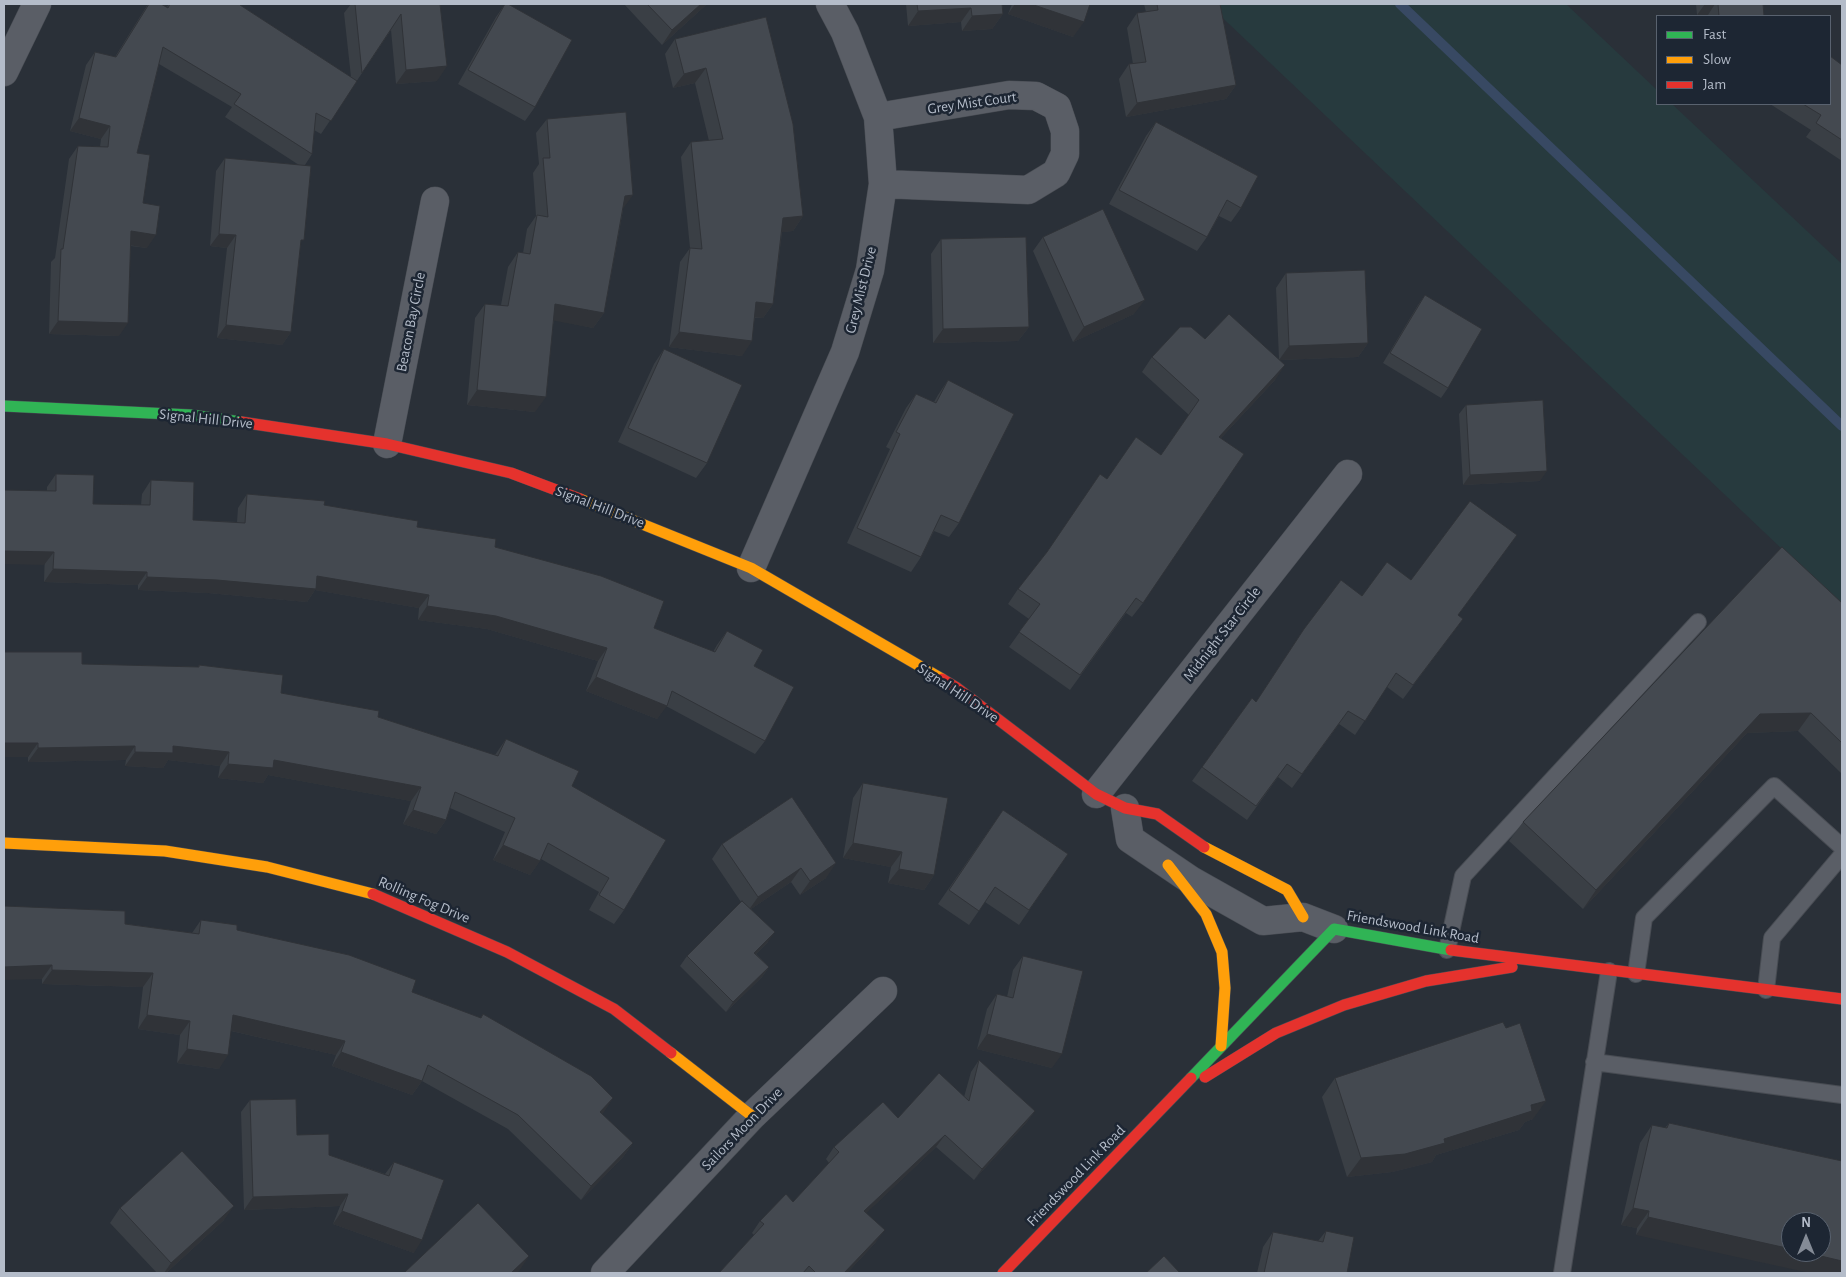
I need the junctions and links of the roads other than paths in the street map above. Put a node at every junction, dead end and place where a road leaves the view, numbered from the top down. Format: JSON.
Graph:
{"nodes":[{"id":1,"x":37,"y":4,"type":"edge"},
{"id":2,"x":830,"y":4,"type":"edge"},
{"id":3,"x":4,"y":72,"type":"edge"},
{"id":4,"x":878,"y":117,"type":"junction"},
{"id":5,"x":883,"y":184,"type":"junction"},
{"id":6,"x":435,"y":201,"type":"dead end"},
{"id":7,"x":4,"y":406,"type":"edge"},
{"id":8,"x":387,"y":444,"type":"junction"},
{"id":9,"x":1348,"y":474,"type":"dead end"},
{"id":10,"x":751,"y":568,"type":"junction"},
{"id":11,"x":1698,"y":622,"type":"dead end"},
{"id":12,"x":1096,"y":794,"type":"junction"},
{"id":13,"x":1125,"y":808,"type":"junction"},
{"id":14,"x":4,"y":843,"type":"edge"},
{"id":15,"x":1842,"y":847,"type":"edge"},
{"id":16,"x":1842,"y":855,"type":"edge"},
{"id":17,"x":1168,"y":865,"type":"junction"},
{"id":18,"x":1303,"y":917,"type":"junction"},
{"id":19,"x":1334,"y":929,"type":"junction"},
{"id":20,"x":1447,"y":950,"type":"junction"},
{"id":21,"x":1544,"y":963,"type":"junction"},
{"id":22,"x":1609,"y":971,"type":"junction"},
{"id":23,"x":1636,"y":974,"type":"junction"},
{"id":24,"x":1766,"y":990,"type":"junction"},
{"id":25,"x":883,"y":991,"type":"dead end"},
{"id":26,"x":1842,"y":999,"type":"edge"},
{"id":27,"x":1221,"y":1046,"type":"junction"},
{"id":28,"x":1594,"y":1062,"type":"junction"},
{"id":29,"x":1842,"y":1095,"type":"edge"},
{"id":30,"x":1172,"y":1097,"type":"junction"},
{"id":31,"x":752,"y":1116,"type":"junction"},
{"id":32,"x":605,"y":1273,"type":"edge"},
{"id":33,"x":1003,"y":1273,"type":"edge"},
{"id":34,"x":1562,"y":1273,"type":"edge"}],
"edges":[{"from":1,"to":3,"type":"street"},
{"from":2,"to":4,"type":"street","name":"Grey Mist Drive"},
{"from":4,"to":5,"type":"street","name":"Grey Mist Drive"},
{"from":4,"to":5,"type":"street","name":"Grey Mist Court"},
{"from":5,"to":10,"type":"street","name":"Grey Mist Drive"},
{"from":6,"to":8,"type":"street","name":"Beacon Bay Circle"},
{"from":7,"to":8,"type":"street","name":"Signal Hill Drive"},
{"from":8,"to":10,"type":"street","name":"Signal Hill Drive"},
{"from":9,"to":12,"type":"street","name":"Midnight Star Circle"},
{"from":10,"to":12,"type":"street","name":"Signal Hill Drive"},
{"from":11,"to":20,"type":"lane"},
{"from":12,"to":13,"type":"street","name":"Signal Hill Drive"},
{"from":13,"to":17,"type":"street"},
{"from":13,"to":18,"type":"street","name":"Signal Hill Drive"},
{"from":14,"to":31,"type":"street","name":"Rolling Fog Drive"},
{"from":15,"to":23,"type":"lane"},
{"from":16,"to":24,"type":"lane"},
{"from":17,"to":18,"type":"street"},
{"from":17,"to":27,"type":"street"},
{"from":18,"to":19,"type":"street"},
{"from":19,"to":20,"type":"street","name":"Friendswood Link Road"},
{"from":19,"to":27,"type":"street","name":"Friendswood Link Road"},
{"from":20,"to":21,"type":"street","name":"Friendswood Link Road"},
{"from":21,"to":22,"type":"street","name":"Friendswood Link Road"},
{"from":21,"to":30,"type":"street"},
{"from":22,"to":23,"type":"street","name":"Friendswood Link Road"},
{"from":22,"to":28,"type":"lane"},
{"from":23,"to":24,"type":"street","name":"Friendswood Link Road"},
{"from":24,"to":26,"type":"street","name":"Friendswood Link Road"},
{"from":25,"to":31,"type":"street","name":"Sailors Moon Drive"},
{"from":27,"to":30,"type":"street","name":"Friendswood Link Road"},
{"from":28,"to":29,"type":"lane"},
{"from":28,"to":34,"type":"lane"},
{"from":30,"to":33,"type":"street","name":"Friendswood Link Road"},
{"from":31,"to":32,"type":"street","name":"Sailors Moon Drive"}]}
